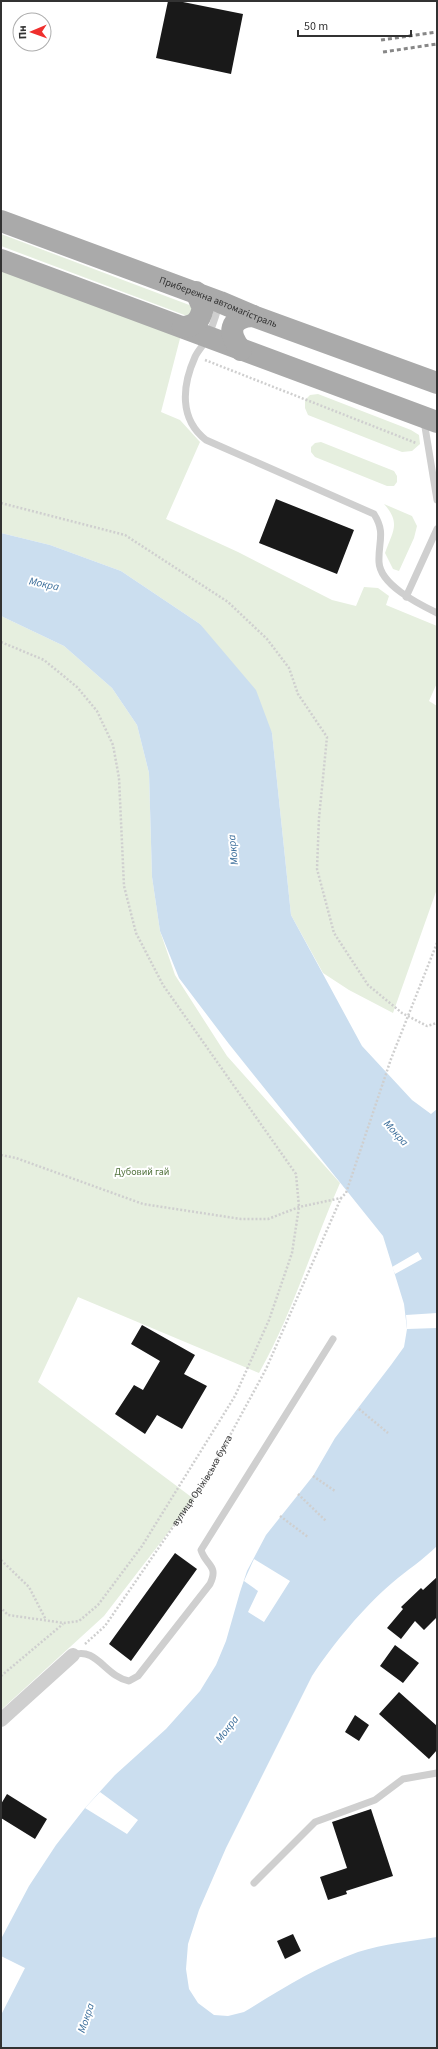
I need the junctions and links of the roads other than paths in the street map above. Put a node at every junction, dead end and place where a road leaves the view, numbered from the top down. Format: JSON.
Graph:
{"nodes":[{"id":1,"x":1,"y":221,"type":"edge"},
{"id":2,"x":1,"y":260,"type":"edge"},
{"id":3,"x":196,"y":292,"type":"junction"},
{"id":4,"x":220,"y":302,"type":"junction"},
{"id":5,"x":253,"y":316,"type":"junction"},
{"id":6,"x":183,"y":327,"type":"junction"},
{"id":7,"x":208,"y":337,"type":"junction"},
{"id":8,"x":241,"y":350,"type":"junction"},
{"id":9,"x":437,"y":383,"type":"edge"},
{"id":10,"x":430,"y":419,"type":"edge"},
{"id":11,"x":437,"y":500,"type":"edge"},
{"id":12,"x":437,"y":529,"type":"edge"},
{"id":13,"x":406,"y":597,"type":"junction"},
{"id":14,"x":437,"y":613,"type":"edge"},
{"id":15,"x":333,"y":1339,"type":"dead end"},
{"id":16,"x":73,"y":1655,"type":"joint"},
{"id":17,"x":1,"y":1720,"type":"edge"},
{"id":18,"x":437,"y":1773,"type":"edge"},
{"id":19,"x":254,"y":1883,"type":"dead end"}],
"edges":[{"from":1,"to":3,"type":"main road","name":"Прибережна автомагістраль"},
{"from":2,"to":6,"type":"main road"},
{"from":3,"to":4,"type":"main road","name":"Прибережна автомагістраль"},
{"from":3,"to":6,"type":"main road"},
{"from":4,"to":5,"type":"main road","name":"Прибережна автомагістраль"},
{"from":4,"to":7,"type":"lane"},
{"from":5,"to":8,"type":"main road"},
{"from":5,"to":9,"type":"main road","name":"Прибережна автомагістраль"},
{"from":6,"to":7,"type":"main road"},
{"from":7,"to":8,"type":"main road"},
{"from":7,"to":13,"type":"lane"},
{"from":8,"to":10,"type":"main road"},
{"from":10,"to":11,"type":"lane"},
{"from":12,"to":13,"type":"lane"},
{"from":13,"to":14,"type":"lane"},
{"from":15,"to":16,"type":"lane"},
{"from":16,"to":17,"type":"street"},
{"from":18,"to":19,"type":"lane"}]}
